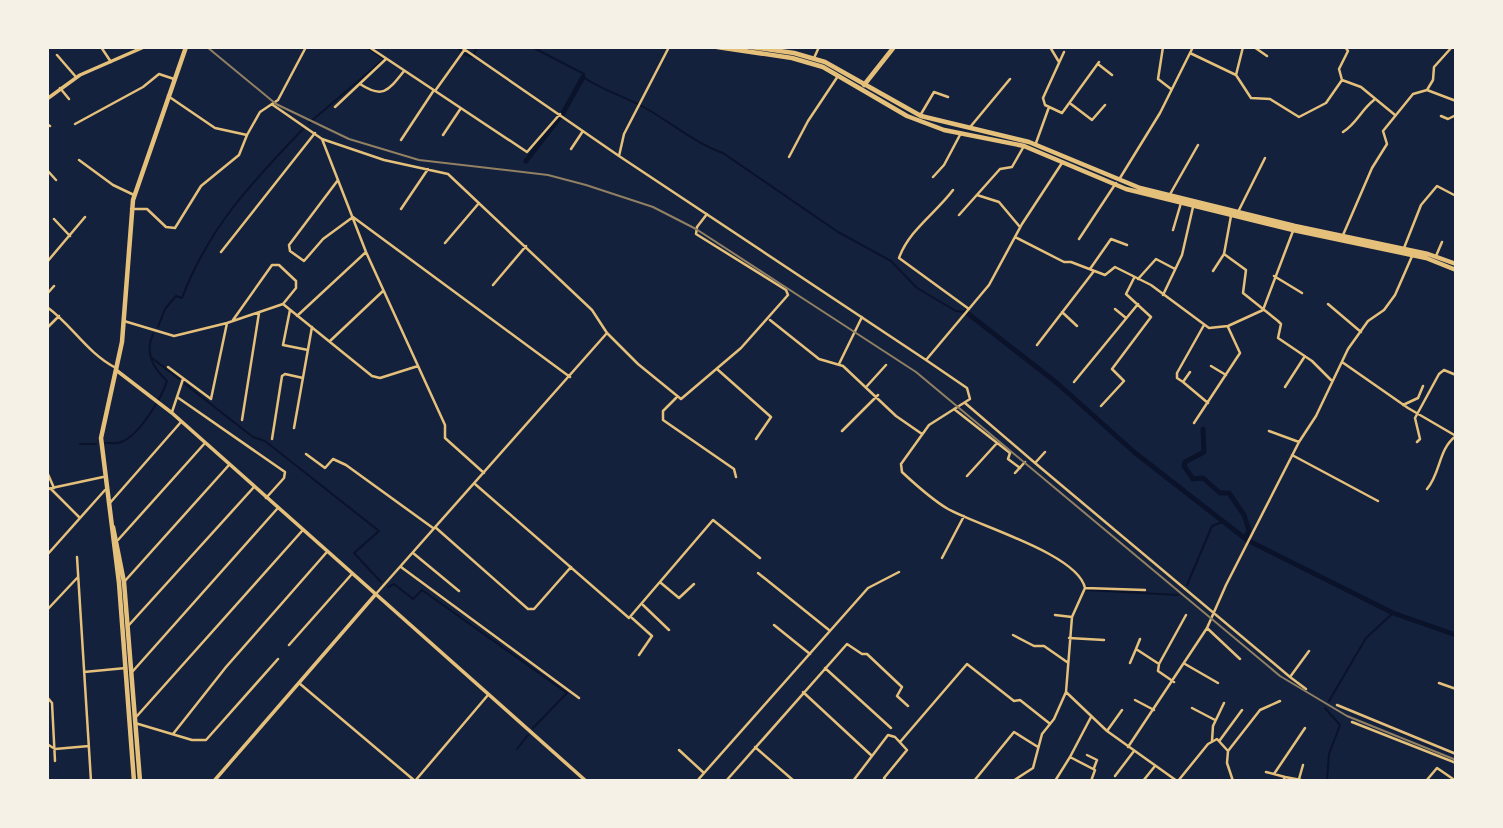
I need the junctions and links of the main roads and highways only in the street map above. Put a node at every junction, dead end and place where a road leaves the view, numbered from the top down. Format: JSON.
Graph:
{"nodes":[{"id":1,"x":186,"y":47,"type":"edge"},
{"id":2,"x":718,"y":47,"type":"edge"},
{"id":3,"x":751,"y":47,"type":"edge"},
{"id":4,"x":894,"y":47,"type":"edge"},
{"id":5,"x":862,"y":87,"type":"junction"},
{"id":6,"x":920,"y":118,"type":"junction"},
{"id":7,"x":1034,"y":147,"type":"junction"},
{"id":8,"x":1116,"y":183,"type":"junction"},
{"id":9,"x":1294,"y":228,"type":"junction"},
{"id":10,"x":1342,"y":238,"type":"junction"},
{"id":11,"x":1413,"y":253,"type":"junction"},
{"id":12,"x":1456,"y":264,"type":"edge"},
{"id":13,"x":1456,"y":270,"type":"edge"},
{"id":14,"x":112,"y":523,"type":"junction"},
{"id":15,"x":125,"y":627,"type":"junction"},
{"id":16,"x":133,"y":720,"type":"junction"},
{"id":17,"x":134,"y":781,"type":"edge"},
{"id":18,"x":140,"y":781,"type":"edge"}],
"edges":[{"from":1,"to":14,"type":"main road"},
{"from":2,"to":5,"type":"main road"},
{"from":3,"to":5,"type":"main road"},
{"from":4,"to":5,"type":"main road"},
{"from":5,"to":6,"type":"main road"},
{"from":6,"to":7,"type":"main road"},
{"from":6,"to":7,"type":"main road"},
{"from":7,"to":8,"type":"main road"},
{"from":7,"to":8,"type":"main road"},
{"from":8,"to":9,"type":"main road"},
{"from":8,"to":9,"type":"main road"},
{"from":9,"to":10,"type":"main road"},
{"from":10,"to":11,"type":"main road"},
{"from":10,"to":11,"type":"main road"},
{"from":11,"to":12,"type":"main road"},
{"from":11,"to":13,"type":"main road"},
{"from":14,"to":15,"type":"main road"},
{"from":14,"to":15,"type":"main road"},
{"from":15,"to":16,"type":"main road"},
{"from":15,"to":16,"type":"main road"},
{"from":16,"to":17,"type":"main road"},
{"from":16,"to":18,"type":"main road"}]}
